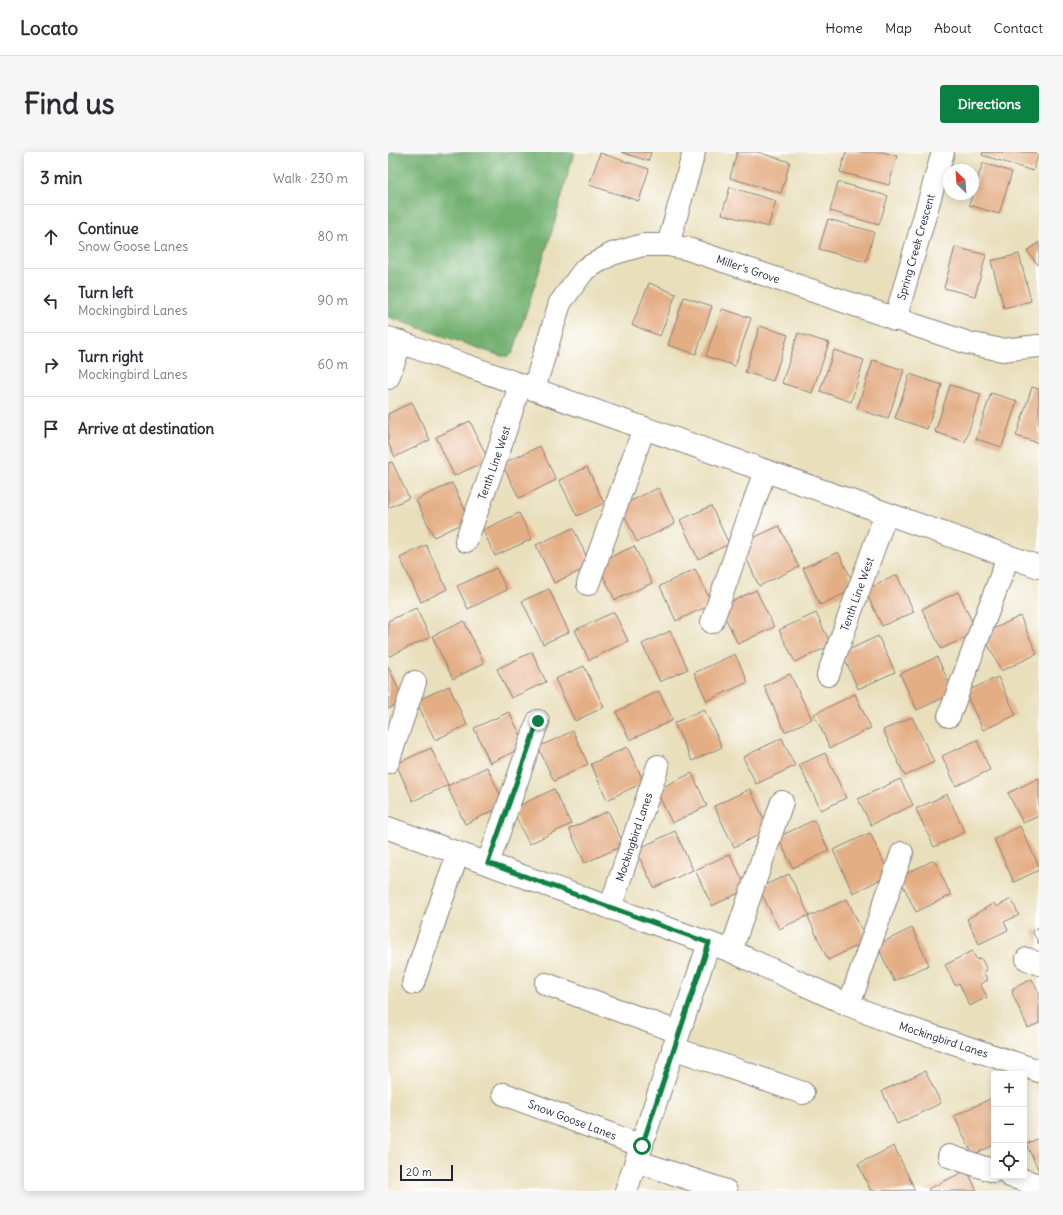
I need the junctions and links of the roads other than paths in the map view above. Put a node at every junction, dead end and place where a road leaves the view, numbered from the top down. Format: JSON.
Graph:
{"nodes":[{"id":1,"x":694,"y":152,"type":"edge"},
{"id":2,"x":943,"y":152,"type":"edge"},
{"id":3,"x":668,"y":244,"type":"junction"},
{"id":4,"x":895,"y":320,"type":"junction"},
{"id":5,"x":394,"y":340,"type":"edge"},
{"id":6,"x":1039,"y":346,"type":"edge"},
{"id":7,"x":388,"y":378,"type":"edge"},
{"id":8,"x":527,"y":387,"type":"junction"},
{"id":9,"x":644,"y":428,"type":"junction"},
{"id":10,"x":765,"y":471,"type":"junction"},
{"id":11,"x":886,"y":514,"type":"junction"},
{"id":12,"x":466,"y":541,"type":"dead end"},
{"id":13,"x":1008,"y":556,"type":"junction"},
{"id":14,"x":1039,"y":567,"type":"edge"},
{"id":15,"x":588,"y":584,"type":"dead end"},
{"id":16,"x":712,"y":622,"type":"dead end"},
{"id":17,"x":828,"y":675,"type":"dead end"},
{"id":18,"x":415,"y":682,"type":"dead end"},
{"id":19,"x":949,"y":716,"type":"dead end"},
{"id":20,"x":538,"y":721,"type":"dead end"},
{"id":21,"x":388,"y":762,"type":"edge"},
{"id":22,"x":658,"y":766,"type":"dead end"},
{"id":23,"x":782,"y":802,"type":"dead end"},
{"id":24,"x":388,"y":828,"type":"edge"},
{"id":25,"x":458,"y":853,"type":"junction"},
{"id":26,"x":902,"y":853,"type":"dead end"},
{"id":27,"x":488,"y":863,"type":"junction"},
{"id":28,"x":610,"y":908,"type":"junction"},
{"id":29,"x":709,"y":943,"type":"junction"},
{"id":30,"x":731,"y":951,"type":"junction"},
{"id":31,"x":413,"y":983,"type":"dead end"},
{"id":32,"x":546,"y":984,"type":"dead end"},
{"id":33,"x":849,"y":1005,"type":"junction"},
{"id":34,"x":676,"y":1040,"type":"junction"},
{"id":35,"x":1039,"y":1071,"type":"edge"},
{"id":36,"x":803,"y":1093,"type":"dead end"},
{"id":37,"x":504,"y":1094,"type":"dead end"},
{"id":38,"x":639,"y":1154,"type":"junction"},
{"id":39,"x":949,"y":1156,"type":"dead end"},
{"id":40,"x":991,"y":1169,"type":"edge"},
{"id":41,"x":1019,"y":1179,"type":"edge"},
{"id":42,"x":1039,"y":1186,"type":"edge"},
{"id":43,"x":626,"y":1191,"type":"edge"},
{"id":44,"x":726,"y":1191,"type":"edge"}],
"edges":[{"from":1,"to":3,"type":"street"},
{"from":2,"to":4,"type":"street","name":"Spring Creek Crescent"},
{"from":3,"to":4,"type":"street","name":"Miller's Grove"},
{"from":3,"to":8,"type":"street","name":"Miller's Grove"},
{"from":4,"to":6,"type":"street","name":"Miller's Grove"},
{"from":5,"to":7,"type":"street"},
{"from":5,"to":8,"type":"street"},
{"from":8,"to":9,"type":"street"},
{"from":8,"to":12,"type":"street","name":"Tenth Line West"},
{"from":9,"to":10,"type":"street"},
{"from":9,"to":15,"type":"street"},
{"from":10,"to":11,"type":"street"},
{"from":10,"to":16,"type":"street"},
{"from":11,"to":13,"type":"street"},
{"from":11,"to":17,"type":"street","name":"Tenth Line West"},
{"from":13,"to":14,"type":"street"},
{"from":13,"to":19,"type":"street"},
{"from":18,"to":21,"type":"street"},
{"from":20,"to":27,"type":"street"},
{"from":22,"to":28,"type":"street","name":"Mockingbird Lanes"},
{"from":23,"to":30,"type":"street"},
{"from":24,"to":25,"type":"street","name":"Mockingbird Lanes"},
{"from":25,"to":27,"type":"street","name":"Mockingbird Lanes"},
{"from":25,"to":31,"type":"street"},
{"from":26,"to":33,"type":"street"},
{"from":27,"to":28,"type":"street","name":"Mockingbird Lanes"},
{"from":28,"to":29,"type":"street","name":"Mockingbird Lanes"},
{"from":29,"to":30,"type":"street","name":"Mockingbird Lanes"},
{"from":29,"to":34,"type":"street"},
{"from":30,"to":33,"type":"street","name":"Mockingbird Lanes"},
{"from":32,"to":34,"type":"street"},
{"from":33,"to":35,"type":"street","name":"Mockingbird Lanes"},
{"from":34,"to":36,"type":"street"},
{"from":34,"to":38,"type":"street"},
{"from":37,"to":38,"type":"street","name":"Snow Goose Lanes"},
{"from":38,"to":43,"type":"street"},
{"from":38,"to":44,"type":"street","name":"Snow Goose Lanes"},
{"from":39,"to":40,"type":"street"},
{"from":41,"to":42,"type":"street"}]}
